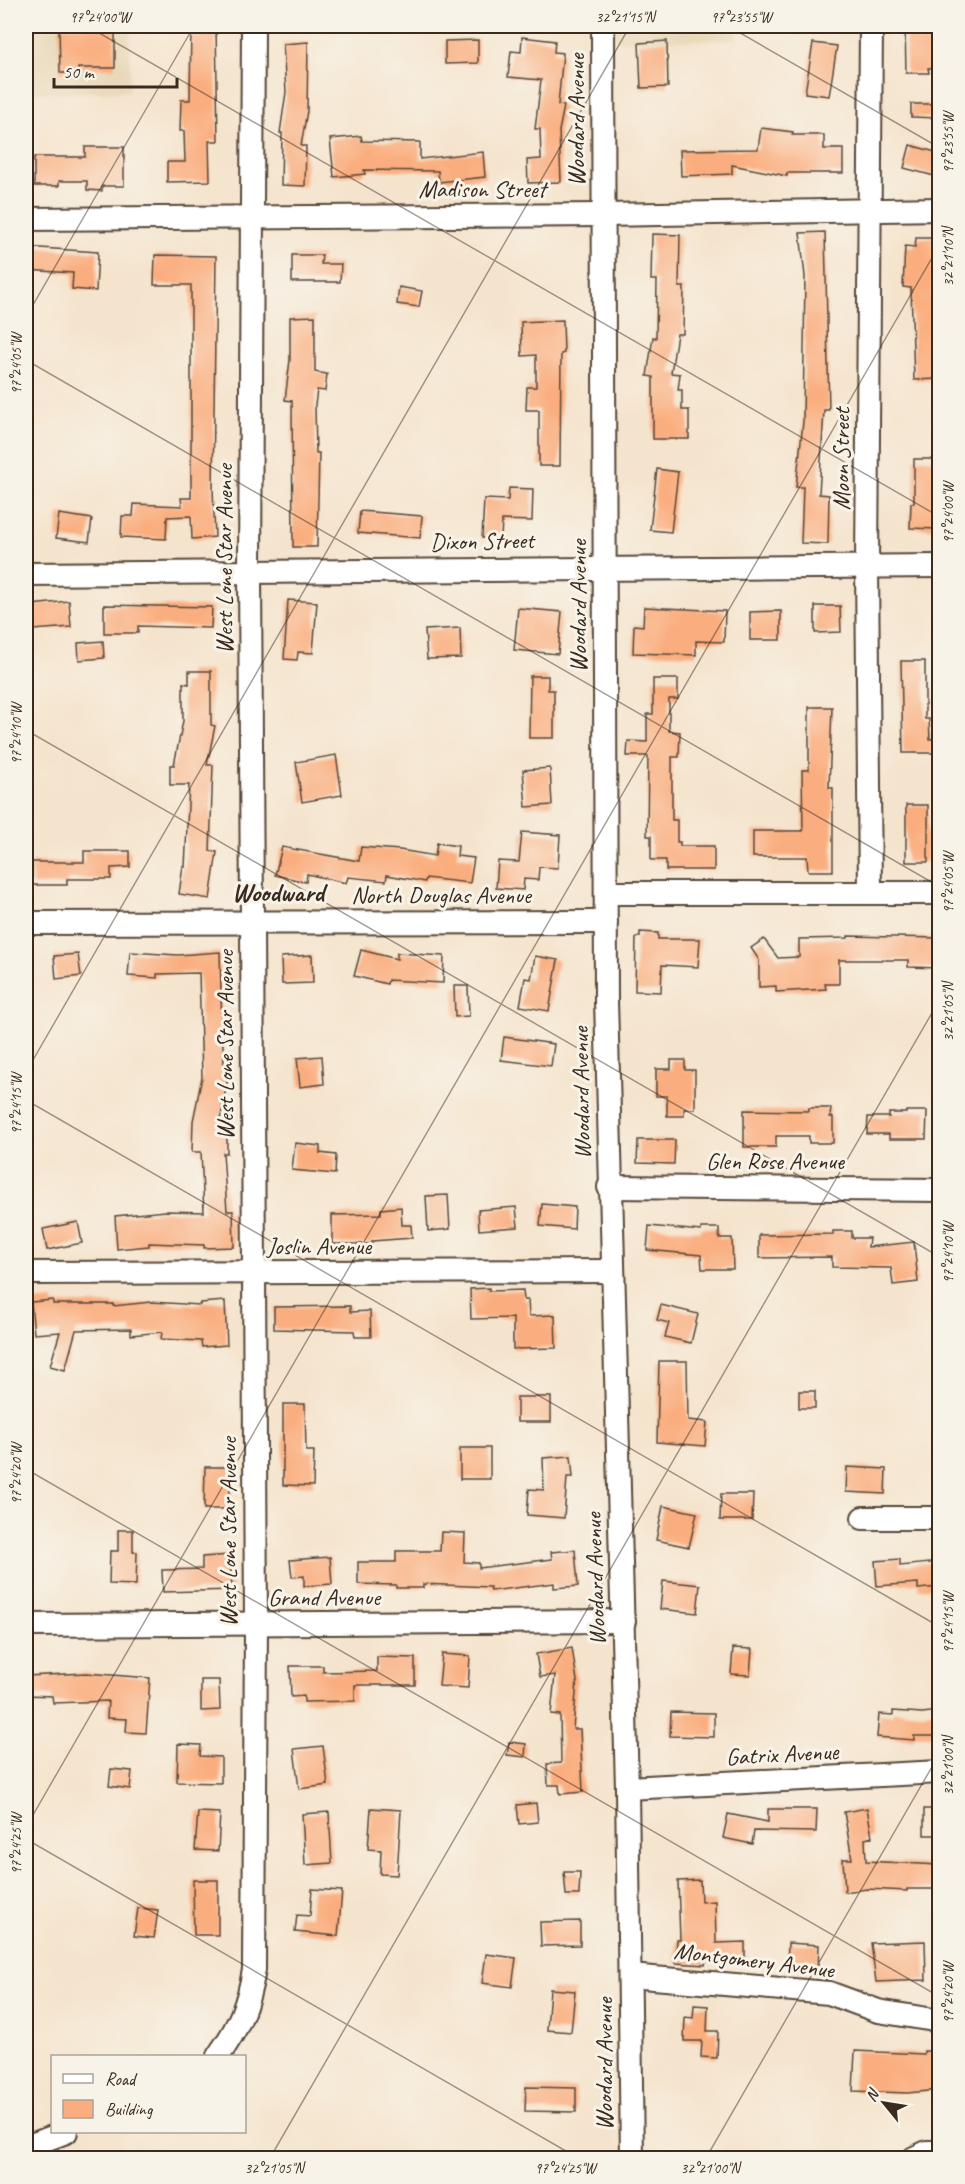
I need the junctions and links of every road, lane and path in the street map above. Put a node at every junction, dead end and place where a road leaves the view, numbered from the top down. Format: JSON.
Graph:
{"nodes":[{"id":1,"x":253,"y":26,"type":"edge"},
{"id":2,"x":603,"y":26,"type":"edge"},
{"id":3,"x":871,"y":26,"type":"edge"},
{"id":4,"x":870,"y":208,"type":"junction"},
{"id":5,"x":939,"y":209,"type":"edge"},
{"id":6,"x":604,"y":215,"type":"junction"},
{"id":7,"x":253,"y":218,"type":"junction"},
{"id":8,"x":26,"y":219,"type":"edge"},
{"id":9,"x":867,"y":566,"type":"junction"},
{"id":10,"x":939,"y":566,"type":"edge"},
{"id":11,"x":605,"y":567,"type":"junction"},
{"id":12,"x":250,"y":571,"type":"junction"},
{"id":13,"x":26,"y":573,"type":"edge"},
{"id":14,"x":870,"y":892,"type":"junction"},
{"id":15,"x":606,"y":893,"type":"junction"},
{"id":16,"x":939,"y":893,"type":"edge"},
{"id":17,"x":606,"y":921,"type":"junction"},
{"id":18,"x":251,"y":922,"type":"junction"},
{"id":19,"x":26,"y":923,"type":"edge"},
{"id":20,"x":609,"y":1187,"type":"junction"},
{"id":21,"x":939,"y":1190,"type":"edge"},
{"id":22,"x":612,"y":1271,"type":"junction"},
{"id":23,"x":26,"y":1273,"type":"edge"},
{"id":24,"x":253,"y":1273,"type":"junction"},
{"id":25,"x":863,"y":1518,"type":"dead end"},
{"id":26,"x":939,"y":1518,"type":"edge"},
{"id":27,"x":624,"y":1621,"type":"junction"},
{"id":28,"x":256,"y":1624,"type":"junction"},
{"id":29,"x":26,"y":1625,"type":"edge"},
{"id":30,"x":939,"y":1772,"type":"edge"},
{"id":31,"x":627,"y":1788,"type":"junction"},
{"id":32,"x":630,"y":1976,"type":"junction"},
{"id":33,"x":939,"y":2021,"type":"edge"},
{"id":34,"x":219,"y":2055,"type":"edge"},
{"id":35,"x":63,"y":2133,"type":"edge"},
{"id":36,"x":26,"y":2146,"type":"edge"},
{"id":37,"x":939,"y":2152,"type":"edge"},
{"id":38,"x":632,"y":2158,"type":"edge"},
{"id":39,"x":914,"y":2158,"type":"edge"}],
"edges":[{"from":1,"to":7,"type":"street","name":"West Lone Star Avenue"},
{"from":2,"to":6,"type":"street","name":"Woodard Avenue"},
{"from":3,"to":4,"type":"street","name":"Moon Street"},
{"from":4,"to":5,"type":"street","name":"Madison Street"},
{"from":4,"to":6,"type":"street","name":"Madison Street"},
{"from":4,"to":9,"type":"street","name":"Moon Street"},
{"from":6,"to":7,"type":"street","name":"Madison Street"},
{"from":6,"to":11,"type":"street","name":"Woodard Avenue"},
{"from":7,"to":8,"type":"street","name":"Madison Street"},
{"from":7,"to":12,"type":"street","name":"West Lone Star Avenue"},
{"from":9,"to":10,"type":"street","name":"Dixon Street"},
{"from":9,"to":11,"type":"street","name":"Dixon Street"},
{"from":9,"to":14,"type":"street","name":"Moon Street"},
{"from":11,"to":12,"type":"street","name":"Dixon Street"},
{"from":11,"to":15,"type":"street","name":"Woodard Avenue"},
{"from":12,"to":13,"type":"street","name":"Dixon Street"},
{"from":12,"to":18,"type":"street","name":"West Lone Star Avenue"},
{"from":14,"to":15,"type":"street"},
{"from":14,"to":16,"type":"street"},
{"from":15,"to":17,"type":"street","name":"Woodard Avenue"},
{"from":17,"to":18,"type":"street","name":"North Douglas Avenue"},
{"from":17,"to":20,"type":"street","name":"Woodard Avenue"},
{"from":18,"to":19,"type":"street","name":"North Douglas Avenue"},
{"from":18,"to":24,"type":"street","name":"West Lone Star Avenue"},
{"from":20,"to":21,"type":"street","name":"Glen Rose Avenue"},
{"from":20,"to":22,"type":"street","name":"Woodard Avenue"},
{"from":22,"to":24,"type":"street","name":"Joslin Avenue"},
{"from":22,"to":27,"type":"street","name":"Woodard Avenue"},
{"from":23,"to":24,"type":"street","name":"Joslin Avenue"},
{"from":24,"to":28,"type":"street","name":"West Lone Star Avenue"},
{"from":25,"to":26,"type":"street"},
{"from":27,"to":28,"type":"street","name":"Grand Avenue"},
{"from":27,"to":31,"type":"street","name":"Woodard Avenue"},
{"from":28,"to":29,"type":"street","name":"Grand Avenue"},
{"from":28,"to":34,"type":"street","name":"West Lone Star Avenue"},
{"from":30,"to":31,"type":"street","name":"Gatrix Avenue"},
{"from":31,"to":32,"type":"street","name":"Woodard Avenue"},
{"from":32,"to":33,"type":"street","name":"Montgomery Avenue"},
{"from":32,"to":38,"type":"street","name":"Woodard Avenue"},
{"from":35,"to":36,"type":"street"},
{"from":37,"to":39,"type":"street"}]}
